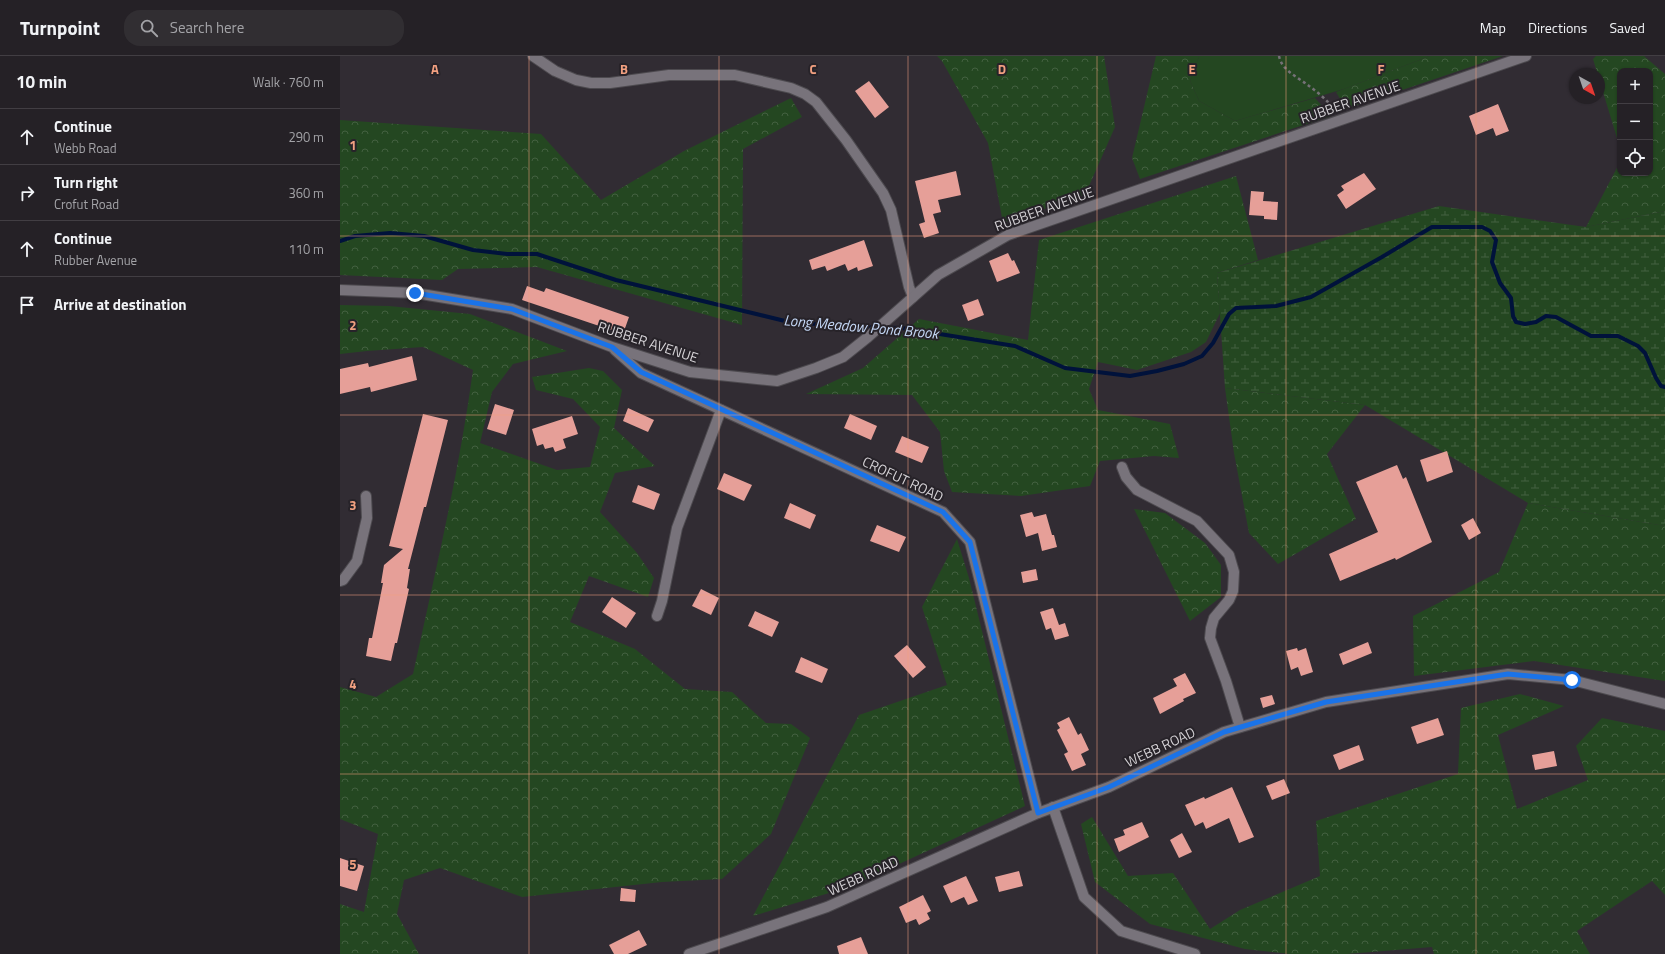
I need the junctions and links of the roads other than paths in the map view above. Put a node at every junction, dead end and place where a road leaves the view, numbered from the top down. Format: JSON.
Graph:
{"nodes":[{"id":1,"x":533,"y":56,"type":"edge"},
{"id":2,"x":1526,"y":56,"type":"edge"},
{"id":3,"x":340,"y":290,"type":"edge"},
{"id":4,"x":913,"y":297,"type":"junction"},
{"id":5,"x":612,"y":347,"type":"junction"},
{"id":6,"x":721,"y":410,"type":"junction"},
{"id":7,"x":1122,"y":467,"type":"dead end"},
{"id":8,"x":366,"y":496,"type":"dead end"},
{"id":9,"x":340,"y":581,"type":"edge"},
{"id":10,"x":657,"y":616,"type":"dead end"},
{"id":11,"x":1665,"y":704,"type":"edge"},
{"id":12,"x":1240,"y":727,"type":"junction"},
{"id":13,"x":1053,"y":807,"type":"junction"},
{"id":14,"x":1038,"y":813,"type":"junction"},
{"id":15,"x":689,"y":954,"type":"edge"},
{"id":16,"x":1195,"y":954,"type":"edge"}],
"edges":[{"from":1,"to":4,"type":"street"},
{"from":2,"to":4,"type":"street","name":"RUBBER AVENUE"},
{"from":3,"to":5,"type":"street","name":"RUBBER AVENUE"},
{"from":4,"to":5,"type":"street","name":"RUBBER AVENUE"},
{"from":5,"to":6,"type":"street","name":"CROFUT ROAD"},
{"from":6,"to":10,"type":"street"},
{"from":6,"to":14,"type":"street","name":"CROFUT ROAD"},
{"from":7,"to":12,"type":"street"},
{"from":8,"to":9,"type":"street"},
{"from":11,"to":12,"type":"street","name":"WEBB ROAD"},
{"from":12,"to":13,"type":"street","name":"WEBB ROAD"},
{"from":13,"to":14,"type":"street","name":"WEBB ROAD"},
{"from":13,"to":16,"type":"street"},
{"from":14,"to":15,"type":"street","name":"WEBB ROAD"}]}
